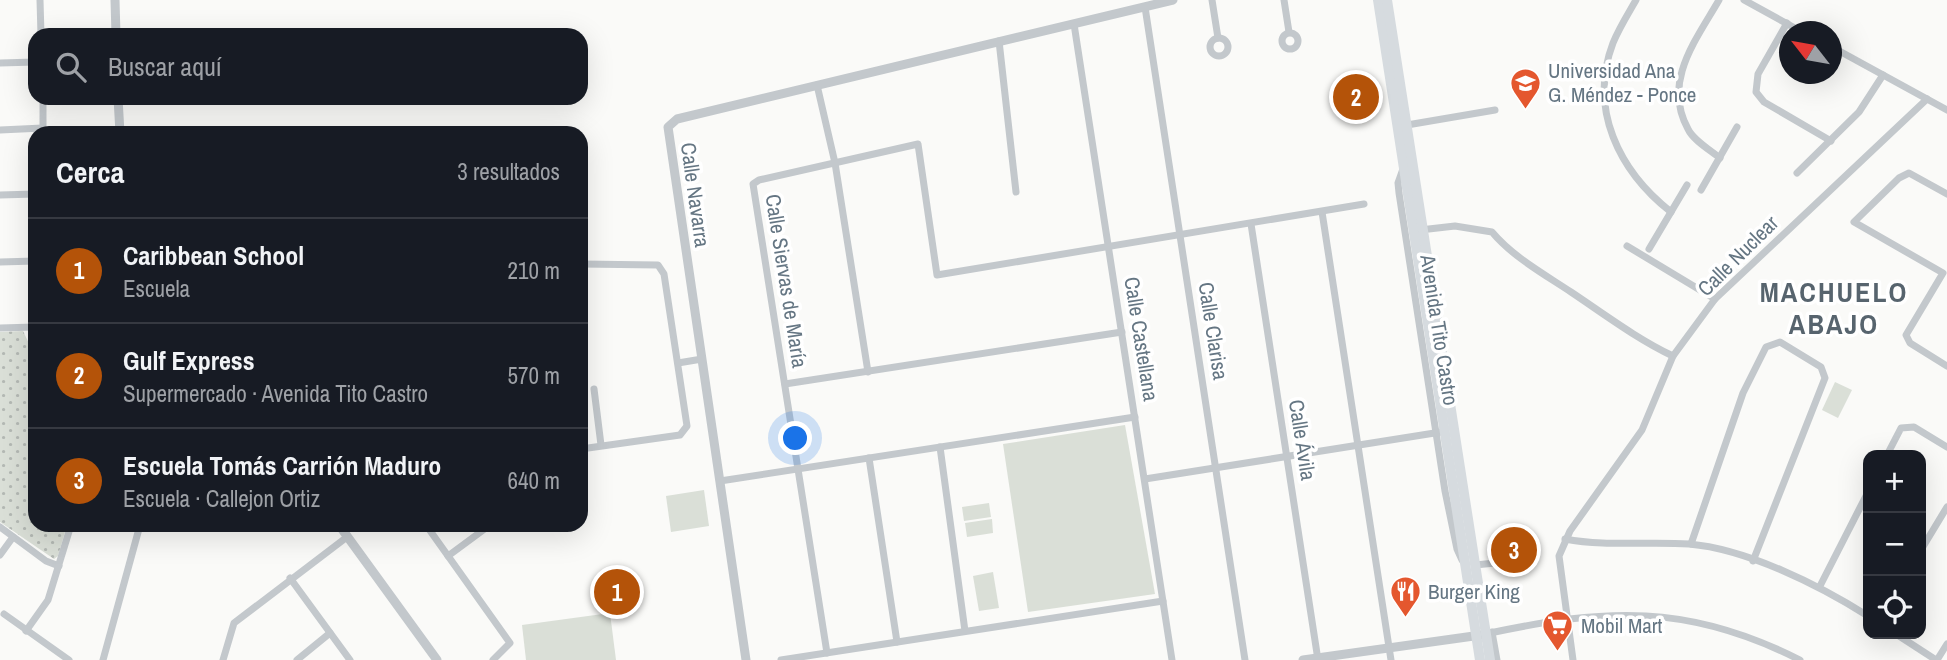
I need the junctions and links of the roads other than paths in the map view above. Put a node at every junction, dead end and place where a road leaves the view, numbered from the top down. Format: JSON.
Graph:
{"nodes":[{"id":1,"x":40,"y":0,"type":"edge"},
{"id":2,"x":115,"y":0,"type":"edge"},
{"id":3,"x":1173,"y":0,"type":"edge"},
{"id":4,"x":1212,"y":0,"type":"edge"},
{"id":5,"x":1284,"y":0,"type":"edge"},
{"id":6,"x":1378,"y":0,"type":"edge"},
{"id":7,"x":1387,"y":0,"type":"edge"},
{"id":8,"x":1636,"y":0,"type":"edge"},
{"id":9,"x":1719,"y":0,"type":"edge"},
{"id":10,"x":1744,"y":0,"type":"edge"},
{"id":11,"x":1145,"y":7,"type":"junction"},
{"id":12,"x":1783,"y":21,"type":"edge"},
{"id":13,"x":1074,"y":24,"type":"junction"},
{"id":14,"x":41,"y":28,"type":"edge"},
{"id":15,"x":116,"y":28,"type":"edge"},
{"id":16,"x":1289,"y":32,"type":"dead end"},
{"id":17,"x":1779,"y":37,"type":"edge"},
{"id":18,"x":1218,"y":38,"type":"dead end"},
{"id":19,"x":999,"y":41,"type":"junction"},
{"id":20,"x":1842,"y":52,"type":"edge"},
{"id":21,"x":28,"y":62,"type":"edge"},
{"id":22,"x":0,"y":63,"type":"edge"},
{"id":23,"x":1883,"y":75,"type":"junction"},
{"id":24,"x":817,"y":85,"type":"junction"},
{"id":25,"x":1927,"y":99,"type":"junction"},
{"id":26,"x":43,"y":105,"type":"edge"},
{"id":27,"x":118,"y":105,"type":"edge"},
{"id":28,"x":1495,"y":110,"type":"dead end"},
{"id":29,"x":1947,"y":110,"type":"edge"},
{"id":30,"x":1407,"y":125,"type":"junction"},
{"id":31,"x":43,"y":126,"type":"edge"},
{"id":32,"x":120,"y":126,"type":"edge"},
{"id":33,"x":1737,"y":127,"type":"dead end"},
{"id":34,"x":0,"y":130,"type":"edge"},
{"id":35,"x":28,"y":130,"type":"edge"},
{"id":36,"x":1831,"y":141,"type":"junction"},
{"id":37,"x":1720,"y":158,"type":"junction"},
{"id":38,"x":835,"y":163,"type":"junction"},
{"id":39,"x":1404,"y":167,"type":"junction"},
{"id":40,"x":1797,"y":173,"type":"dead end"},
{"id":41,"x":1687,"y":185,"type":"dead end"},
{"id":42,"x":1701,"y":190,"type":"dead end"},
{"id":43,"x":1016,"y":192,"type":"dead end"},
{"id":44,"x":28,"y":194,"type":"edge"},
{"id":45,"x":1947,"y":194,"type":"edge"},
{"id":46,"x":0,"y":195,"type":"edge"},
{"id":47,"x":1364,"y":204,"type":"dead end"},
{"id":48,"x":1322,"y":212,"type":"junction"},
{"id":49,"x":1671,"y":212,"type":"junction"},
{"id":50,"x":1251,"y":224,"type":"junction"},
{"id":51,"x":1414,"y":231,"type":"junction"},
{"id":52,"x":1180,"y":237,"type":"junction"},
{"id":53,"x":1627,"y":246,"type":"dead end"},
{"id":54,"x":1109,"y":248,"type":"junction"},
{"id":55,"x":1649,"y":249,"type":"dead end"},
{"id":56,"x":28,"y":261,"type":"edge"},
{"id":57,"x":0,"y":262,"type":"edge"},
{"id":58,"x":588,"y":264,"type":"edge"},
{"id":59,"x":1715,"y":299,"type":"junction"},
{"id":60,"x":28,"y":327,"type":"edge"},
{"id":61,"x":0,"y":328,"type":"edge"},
{"id":62,"x":1122,"y":332,"type":"junction"},
{"id":63,"x":1673,"y":356,"type":"junction"},
{"id":64,"x":702,"y":359,"type":"junction"},
{"id":65,"x":678,"y":363,"type":"junction"},
{"id":66,"x":1947,"y":366,"type":"edge"},
{"id":67,"x":868,"y":372,"type":"junction"},
{"id":68,"x":785,"y":384,"type":"junction"},
{"id":69,"x":594,"y":388,"type":"dead end"},
{"id":70,"x":1135,"y":417,"type":"junction"},
{"id":71,"x":1446,"y":429,"type":"junction"},
{"id":72,"x":601,"y":445,"type":"junction"},
{"id":73,"x":1358,"y":446,"type":"junction"},
{"id":74,"x":940,"y":447,"type":"junction"},
{"id":75,"x":1947,"y":447,"type":"edge"},
{"id":76,"x":588,"y":448,"type":"edge"},
{"id":77,"x":1890,"y":450,"type":"edge"},
{"id":78,"x":1287,"y":457,"type":"junction"},
{"id":79,"x":869,"y":458,"type":"junction"},
{"id":80,"x":1216,"y":468,"type":"junction"},
{"id":81,"x":798,"y":469,"type":"junction"},
{"id":82,"x":1145,"y":479,"type":"junction"},
{"id":83,"x":720,"y":481,"type":"junction"},
{"id":84,"x":1863,"y":502,"type":"edge"},
{"id":85,"x":1947,"y":507,"type":"edge"},
{"id":86,"x":0,"y":527,"type":"edge"},
{"id":87,"x":69,"y":532,"type":"edge"},
{"id":88,"x":138,"y":532,"type":"edge"},
{"id":89,"x":343,"y":532,"type":"edge"},
{"id":90,"x":431,"y":532,"type":"edge"},
{"id":91,"x":481,"y":532,"type":"edge"},
{"id":92,"x":13,"y":537,"type":"junction"},
{"id":93,"x":347,"y":537,"type":"junction"},
{"id":94,"x":1565,"y":539,"type":"junction"},
{"id":95,"x":1926,"y":542,"type":"edge"},
{"id":96,"x":1691,"y":544,"type":"junction"},
{"id":97,"x":0,"y":555,"type":"edge"},
{"id":98,"x":448,"y":556,"type":"junction"},
{"id":99,"x":1526,"y":560,"type":"dead end"},
{"id":100,"x":1753,"y":561,"type":"junction"},
{"id":101,"x":59,"y":566,"type":"junction"},
{"id":102,"x":1470,"y":566,"type":"junction"},
{"id":103,"x":290,"y":578,"type":"junction"},
{"id":104,"x":1820,"y":586,"type":"junction"},
{"id":105,"x":1163,"y":601,"type":"junction"},
{"id":106,"x":1863,"y":612,"type":"edge"},
{"id":107,"x":4,"y":614,"type":"dead end"},
{"id":108,"x":1567,"y":620,"type":"junction"},
{"id":109,"x":26,"y":631,"type":"junction"},
{"id":110,"x":965,"y":631,"type":"junction"},
{"id":111,"x":330,"y":634,"type":"junction"},
{"id":112,"x":1484,"y":634,"type":"junction"},
{"id":113,"x":1904,"y":639,"type":"edge"},
{"id":114,"x":897,"y":642,"type":"junction"},
{"id":115,"x":1947,"y":644,"type":"edge"},
{"id":116,"x":1389,"y":647,"type":"junction"},
{"id":117,"x":827,"y":653,"type":"junction"},
{"id":118,"x":1318,"y":659,"type":"edge"},
{"id":119,"x":69,"y":660,"type":"edge"},
{"id":120,"x":103,"y":660,"type":"edge"},
{"id":121,"x":223,"y":660,"type":"edge"},
{"id":122,"x":297,"y":660,"type":"edge"},
{"id":123,"x":350,"y":660,"type":"edge"},
{"id":124,"x":437,"y":660,"type":"edge"},
{"id":125,"x":493,"y":660,"type":"edge"},
{"id":126,"x":746,"y":660,"type":"edge"},
{"id":127,"x":781,"y":660,"type":"edge"},
{"id":128,"x":1172,"y":660,"type":"edge"},
{"id":129,"x":1245,"y":660,"type":"edge"},
{"id":130,"x":1303,"y":660,"type":"edge"},
{"id":131,"x":1391,"y":660,"type":"edge"},
{"id":132,"x":1479,"y":660,"type":"edge"},
{"id":133,"x":1490,"y":660,"type":"edge"},
{"id":134,"x":1497,"y":660,"type":"edge"},
{"id":135,"x":1573,"y":660,"type":"edge"},
{"id":136,"x":1800,"y":660,"type":"edge"},
{"id":137,"x":1936,"y":660,"type":"edge"}],
"edges":[{"from":1,"to":14,"type":"street"},
{"from":2,"to":15,"type":"street"},
{"from":3,"to":11,"type":"street","name":"Calle Navarra"},
{"from":4,"to":18,"type":"street"},
{"from":5,"to":16,"type":"street"},
{"from":6,"to":39,"type":"main road","name":"Avenida Tito Castro"},
{"from":7,"to":30,"type":"main road","name":"Avenida Tito Castro"},
{"from":8,"to":49,"type":"street"},
{"from":9,"to":37,"type":"street"},
{"from":10,"to":12,"type":"street"},
{"from":11,"to":13,"type":"street","name":"Calle Navarra"},
{"from":11,"to":52,"type":"street","name":"Calle Clarisa"},
{"from":13,"to":19,"type":"street","name":"Calle Navarra"},
{"from":13,"to":54,"type":"street","name":"Calle Castellana"},
{"from":17,"to":36,"type":"street"},
{"from":19,"to":24,"type":"street","name":"Calle Navarra"},
{"from":19,"to":43,"type":"street"},
{"from":20,"to":23,"type":"street"},
{"from":21,"to":22,"type":"street"},
{"from":23,"to":25,"type":"street"},
{"from":23,"to":36,"type":"street"},
{"from":24,"to":38,"type":"street"},
{"from":24,"to":64,"type":"street","name":"Calle Navarra"},
{"from":25,"to":29,"type":"street"},
{"from":25,"to":59,"type":"street","name":"Calle Nuclear"},
{"from":26,"to":31,"type":"street"},
{"from":27,"to":32,"type":"street"},
{"from":28,"to":30,"type":"street"},
{"from":30,"to":51,"type":"main road","name":"Avenida Tito Castro"},
{"from":33,"to":37,"type":"street"},
{"from":34,"to":35,"type":"street"},
{"from":36,"to":40,"type":"street"},
{"from":37,"to":42,"type":"street"},
{"from":38,"to":54,"type":"street","name":"Calle Siervas de María"},
{"from":38,"to":67,"type":"street"},
{"from":38,"to":68,"type":"street","name":"Calle Siervas de María"},
{"from":39,"to":51,"type":"main road","name":"Avenida Tito Castro"},
{"from":39,"to":51,"type":"street"},
{"from":41,"to":49,"type":"street"},
{"from":44,"to":46,"type":"street"},
{"from":45,"to":66,"type":"street"},
{"from":47,"to":48,"type":"street","name":"Calle Siervas de María"},
{"from":48,"to":50,"type":"street","name":"Calle Siervas de María"},
{"from":48,"to":73,"type":"street"},
{"from":49,"to":55,"type":"street"},
{"from":50,"to":52,"type":"street","name":"Calle Siervas de María"},
{"from":50,"to":78,"type":"street","name":"Calle Ávila"},
{"from":51,"to":63,"type":"street"},
{"from":51,"to":71,"type":"main road","name":"Avenida Tito Castro"},
{"from":51,"to":71,"type":"street"},
{"from":52,"to":54,"type":"street","name":"Calle Siervas de María"},
{"from":52,"to":80,"type":"street","name":"Calle Clarisa"},
{"from":53,"to":59,"type":"street"},
{"from":54,"to":62,"type":"street","name":"Calle Castellana"},
{"from":56,"to":57,"type":"street"},
{"from":58,"to":65,"type":"street"},
{"from":59,"to":63,"type":"street","name":"Calle Nuclear"},
{"from":60,"to":61,"type":"street"},
{"from":62,"to":67,"type":"street"},
{"from":62,"to":70,"type":"street","name":"Calle Castellana"},
{"from":63,"to":94,"type":"street","name":"Calle Nuclear"},
{"from":64,"to":65,"type":"street"},
{"from":64,"to":83,"type":"street","name":"Calle Navarra"},
{"from":65,"to":72,"type":"street"},
{"from":67,"to":68,"type":"street"},
{"from":68,"to":81,"type":"street","name":"Calle Siervas de María"},
{"from":69,"to":72,"type":"street"},
{"from":70,"to":74,"type":"street"},
{"from":70,"to":82,"type":"street","name":"Calle Castellana"},
{"from":71,"to":73,"type":"street"},
{"from":71,"to":102,"type":"main road","name":"Avenida Tito Castro"},
{"from":71,"to":102,"type":"street"},
{"from":72,"to":76,"type":"street"},
{"from":73,"to":78,"type":"street"},
{"from":73,"to":116,"type":"street"},
{"from":74,"to":79,"type":"street"},
{"from":74,"to":110,"type":"street"},
{"from":75,"to":77,"type":"street"},
{"from":78,"to":80,"type":"street"},
{"from":78,"to":118,"type":"street","name":"Calle Ávila"},
{"from":79,"to":81,"type":"street"},
{"from":79,"to":114,"type":"street"},
{"from":80,"to":82,"type":"street"},
{"from":80,"to":129,"type":"street","name":"Calle Clarisa"},
{"from":81,"to":83,"type":"street"},
{"from":81,"to":117,"type":"street","name":"Calle Siervas de María"},
{"from":82,"to":105,"type":"street","name":"Calle Castellana"},
{"from":83,"to":126,"type":"street","name":"Calle Navarra"},
{"from":84,"to":104,"type":"street"},
{"from":85,"to":95,"type":"street"},
{"from":86,"to":92,"type":"street"},
{"from":87,"to":101,"type":"street"},
{"from":88,"to":120,"type":"street"},
{"from":89,"to":93,"type":"street"},
{"from":90,"to":98,"type":"street"},
{"from":91,"to":98,"type":"street"},
{"from":92,"to":97,"type":"street"},
{"from":92,"to":101,"type":"street"},
{"from":93,"to":103,"type":"street"},
{"from":93,"to":124,"type":"street"},
{"from":94,"to":96,"type":"street"},
{"from":94,"to":108,"type":"street","name":"Calle Nuclear"},
{"from":96,"to":100,"type":"street"},
{"from":96,"to":100,"type":"street"},
{"from":98,"to":125,"type":"street"},
{"from":99,"to":102,"type":"street"},
{"from":100,"to":104,"type":"street"},
{"from":101,"to":109,"type":"street"},
{"from":102,"to":112,"type":"main road","name":"Avenida Tito Castro"},
{"from":103,"to":111,"type":"street"},
{"from":103,"to":121,"type":"street"},
{"from":104,"to":106,"type":"street"},
{"from":105,"to":110,"type":"street"},
{"from":105,"to":128,"type":"street","name":"Calle Castellana"},
{"from":107,"to":109,"type":"street"},
{"from":108,"to":112,"type":"street"},
{"from":108,"to":135,"type":"street","name":"Calle Nuclear"},
{"from":108,"to":136,"type":"street"},
{"from":109,"to":119,"type":"street"},
{"from":110,"to":114,"type":"street"},
{"from":111,"to":122,"type":"street"},
{"from":111,"to":123,"type":"street"},
{"from":112,"to":116,"type":"street"},
{"from":112,"to":132,"type":"main road","name":"Avenida Tito Castro"},
{"from":112,"to":133,"type":"main road","name":"Avenida Tito Castro"},
{"from":112,"to":134,"type":"street"},
{"from":113,"to":137,"type":"street"},
{"from":114,"to":117,"type":"street"},
{"from":115,"to":137,"type":"street"},
{"from":116,"to":118,"type":"street"},
{"from":116,"to":131,"type":"street"},
{"from":117,"to":127,"type":"street"},
{"from":118,"to":130,"type":"street"}]}
